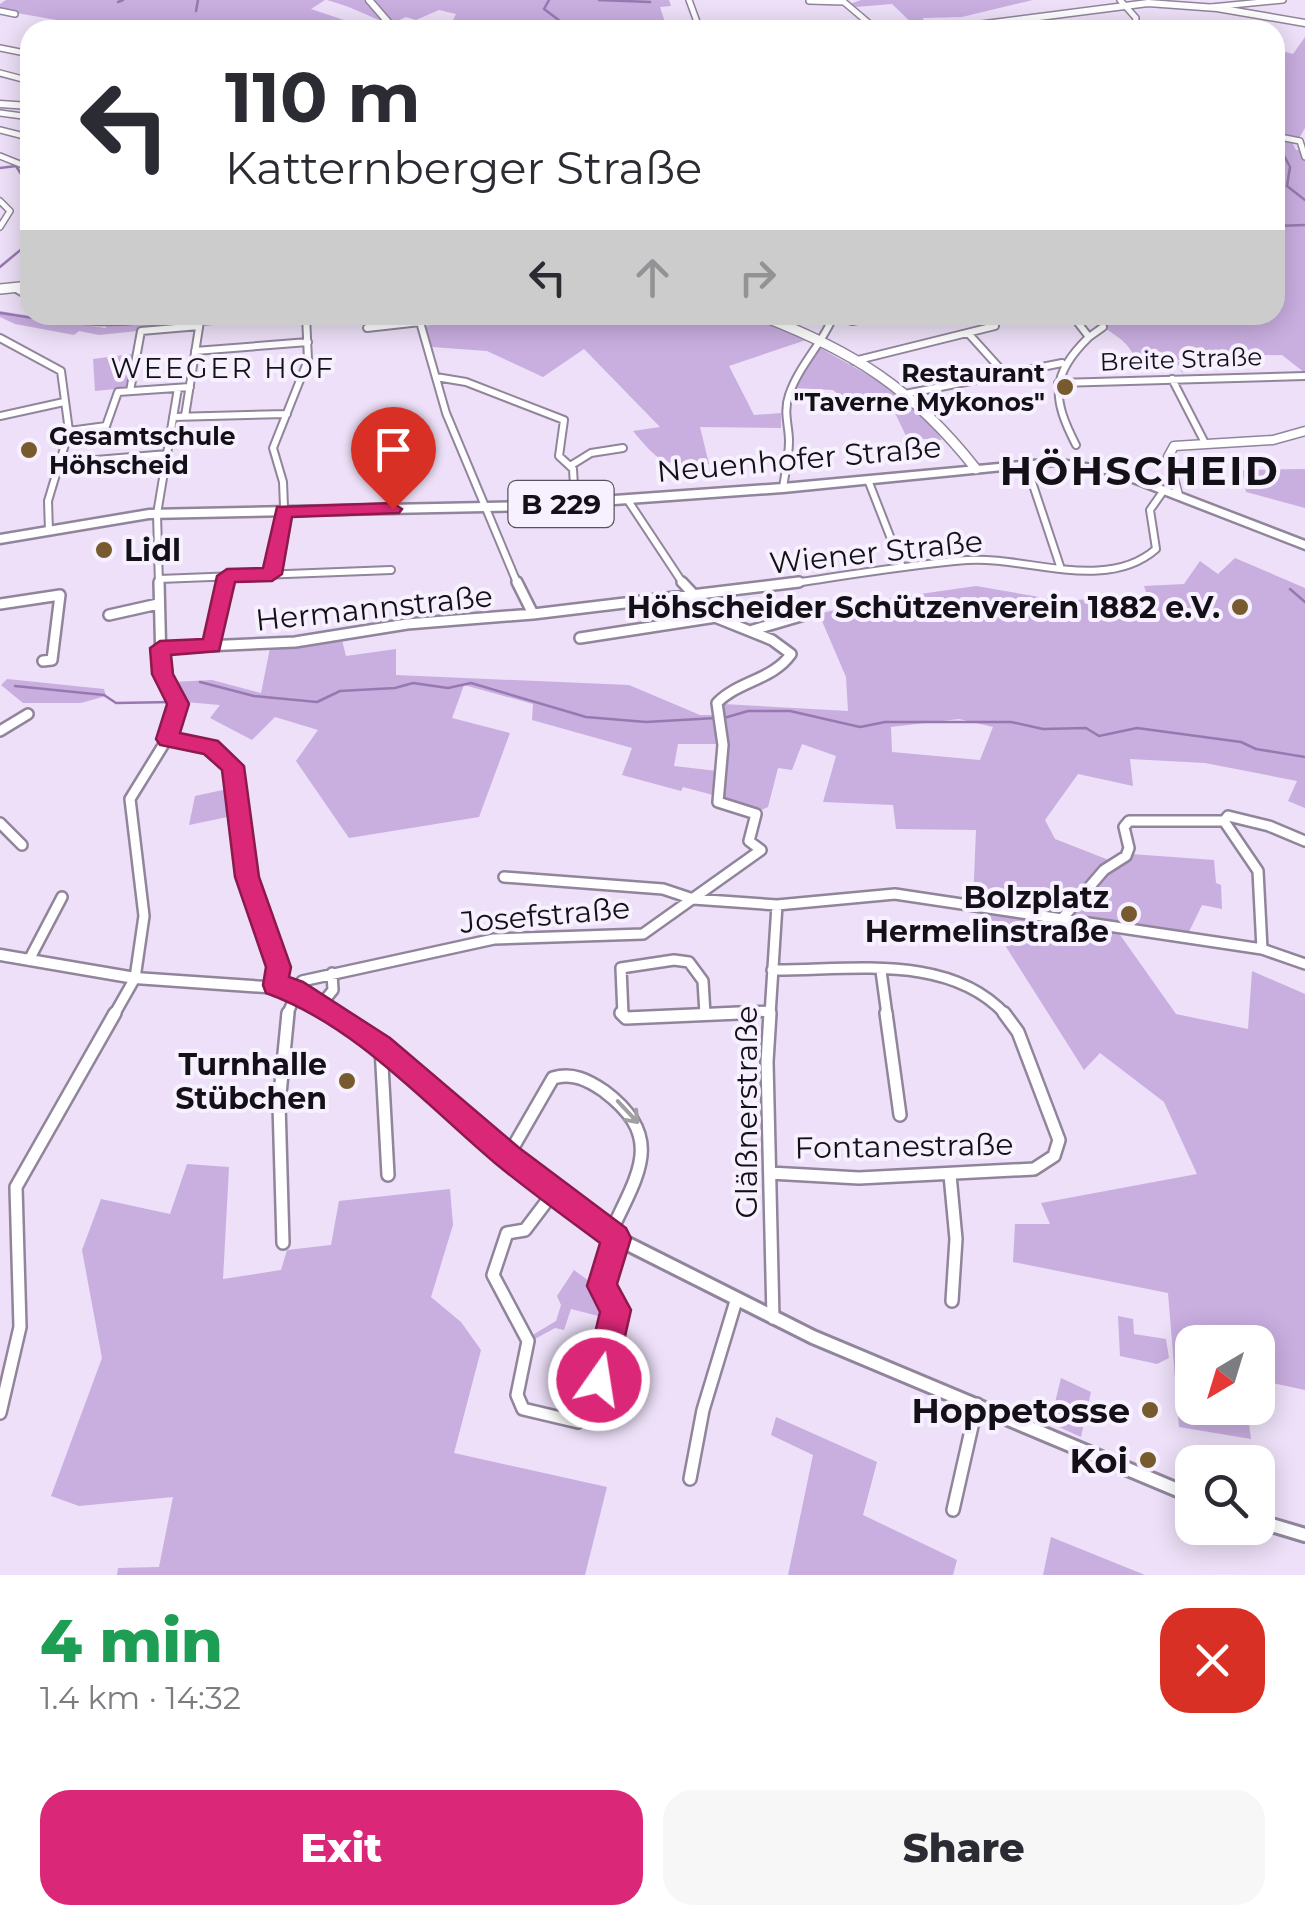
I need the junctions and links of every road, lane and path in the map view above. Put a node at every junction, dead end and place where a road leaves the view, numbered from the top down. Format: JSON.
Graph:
{"nodes":[{"id":1,"x":368,"y":0,"type":"edge"},
{"id":2,"x":1283,"y":0,"type":"edge"},
{"id":3,"x":809,"y":1,"type":"edge"},
{"id":4,"x":1252,"y":1,"type":"edge"},
{"id":5,"x":1122,"y":2,"type":"edge"},
{"id":6,"x":1210,"y":7,"type":"junction"},
{"id":7,"x":0,"y":11,"type":"edge"},
{"id":8,"x":15,"y":14,"type":"dead end"},
{"id":9,"x":386,"y":20,"type":"edge"},
{"id":10,"x":865,"y":20,"type":"edge"},
{"id":11,"x":1026,"y":20,"type":"edge"},
{"id":12,"x":1305,"y":23,"type":"edge"},
{"id":13,"x":1285,"y":138,"type":"edge"},
{"id":14,"x":1299,"y":141,"type":"joint"},
{"id":15,"x":1305,"y":157,"type":"edge"},
{"id":16,"x":0,"y":201,"type":"edge"},
{"id":17,"x":1,"y":226,"type":"edge"},
{"id":18,"x":0,"y":289,"type":"edge"},
{"id":19,"x":18,"y":290,"type":"edge"},
{"id":20,"x":173,"y":325,"type":"edge"},
{"id":21,"x":199,"y":325,"type":"edge"},
{"id":22,"x":307,"y":325,"type":"edge"},
{"id":23,"x":394,"y":325,"type":"edge"},
{"id":24,"x":421,"y":325,"type":"edge"},
{"id":25,"x":783,"y":325,"type":"edge"},
{"id":26,"x":831,"y":325,"type":"edge"},
{"id":27,"x":1080,"y":325,"type":"edge"},
{"id":28,"x":996,"y":326,"type":"dead end"},
{"id":29,"x":1103,"y":327,"type":"dead end"},
{"id":30,"x":367,"y":328,"type":"dead end"},
{"id":31,"x":968,"y":333,"type":"junction"},
{"id":32,"x":1089,"y":337,"type":"junction"},
{"id":33,"x":0,"y":338,"type":"edge"},
{"id":34,"x":818,"y":340,"type":"junction"},
{"id":35,"x":308,"y":342,"type":"junction"},
{"id":36,"x":196,"y":351,"type":"junction"},
{"id":37,"x":854,"y":361,"type":"junction"},
{"id":38,"x":1062,"y":364,"type":"junction"},
{"id":39,"x":1005,"y":374,"type":"junction"},
{"id":40,"x":1305,"y":376,"type":"edge"},
{"id":41,"x":436,"y":377,"type":"junction"},
{"id":42,"x":1172,"y":379,"type":"junction"},
{"id":43,"x":1058,"y":383,"type":"junction"},
{"id":44,"x":190,"y":387,"type":"junction"},
{"id":45,"x":178,"y":388,"type":"junction"},
{"id":46,"x":130,"y":390,"type":"junction"},
{"id":47,"x":905,"y":394,"type":"junction"},
{"id":48,"x":64,"y":402,"type":"junction"},
{"id":49,"x":287,"y":414,"type":"junction"},
{"id":50,"x":0,"y":416,"type":"edge"},
{"id":51,"x":185,"y":416,"type":"junction"},
{"id":52,"x":173,"y":417,"type":"junction"},
{"id":53,"x":69,"y":431,"type":"junction"},
{"id":54,"x":1305,"y":431,"type":"edge"},
{"id":55,"x":1205,"y":443,"type":"junction"},
{"id":56,"x":1076,"y":445,"type":"dead end"},
{"id":57,"x":623,"y":448,"type":"dead end"},
{"id":58,"x":168,"y":454,"type":"junction"},
{"id":59,"x":60,"y":463,"type":"junction"},
{"id":60,"x":1026,"y":464,"type":"junction"},
{"id":61,"x":570,"y":466,"type":"junction"},
{"id":62,"x":970,"y":469,"type":"junction"},
{"id":63,"x":1172,"y":473,"type":"junction"},
{"id":64,"x":868,"y":480,"type":"junction"},
{"id":65,"x":783,"y":488,"type":"junction"},
{"id":66,"x":1169,"y":489,"type":"junction"},
{"id":67,"x":627,"y":499,"type":"junction"},
{"id":68,"x":574,"y":503,"type":"junction"},
{"id":69,"x":488,"y":508,"type":"junction"},
{"id":70,"x":283,"y":512,"type":"junction"},
{"id":71,"x":158,"y":514,"type":"junction"},
{"id":72,"x":49,"y":530,"type":"junction"},
{"id":73,"x":0,"y":539,"type":"edge"},
{"id":74,"x":1305,"y":545,"type":"edge"},
{"id":75,"x":902,"y":567,"type":"junction"},
{"id":76,"x":1061,"y":569,"type":"junction"},
{"id":77,"x":391,"y":570,"type":"dead end"},
{"id":78,"x":272,"y":574,"type":"junction"},
{"id":79,"x":227,"y":576,"type":"junction"},
{"id":80,"x":159,"y":578,"type":"junction"},
{"id":81,"x":696,"y":596,"type":"junction"},
{"id":82,"x":0,"y":604,"type":"edge"},
{"id":83,"x":158,"y":604,"type":"junction"},
{"id":84,"x":812,"y":613,"type":"dead end"},
{"id":85,"x":533,"y":614,"type":"junction"},
{"id":86,"x":109,"y":615,"type":"dead end"},
{"id":87,"x":716,"y":617,"type":"junction"},
{"id":88,"x":753,"y":630,"type":"junction"},
{"id":89,"x":580,"y":638,"type":"dead end"},
{"id":90,"x":212,"y":646,"type":"junction"},
{"id":91,"x":160,"y":648,"type":"junction"},
{"id":92,"x":44,"y":660,"type":"dead end"},
{"id":93,"x":28,"y":714,"type":"dead end"},
{"id":94,"x":0,"y":731,"type":"edge"},
{"id":95,"x":168,"y":739,"type":"junction"},
{"id":96,"x":1224,"y":821,"type":"junction"},
{"id":97,"x":0,"y":824,"type":"edge"},
{"id":98,"x":1305,"y":841,"type":"edge"},
{"id":99,"x":22,"y":845,"type":"dead end"},
{"id":100,"x":504,"y":878,"type":"dead end"},
{"id":101,"x":62,"y":898,"type":"dead end"},
{"id":102,"x":692,"y":899,"type":"junction"},
{"id":103,"x":776,"y":905,"type":"junction"},
{"id":104,"x":1061,"y":920,"type":"junction"},
{"id":105,"x":1262,"y":949,"type":"junction"},
{"id":106,"x":0,"y":955,"type":"edge"},
{"id":107,"x":29,"y":960,"type":"junction"},
{"id":108,"x":1305,"y":964,"type":"edge"},
{"id":109,"x":772,"y":970,"type":"junction"},
{"id":110,"x":880,"y":971,"type":"junction"},
{"id":111,"x":332,"y":973,"type":"junction"},
{"id":112,"x":135,"y":978,"type":"junction"},
{"id":113,"x":276,"y":985,"type":"junction"},
{"id":114,"x":294,"y":990,"type":"junction"},
{"id":115,"x":320,"y":1006,"type":"junction"},
{"id":116,"x":770,"y":1012,"type":"junction"},
{"id":117,"x":706,"y":1014,"type":"junction"},
{"id":118,"x":381,"y":1047,"type":"junction"},
{"id":119,"x":900,"y":1114,"type":"dead end"},
{"id":120,"x":508,"y":1156,"type":"junction"},
{"id":121,"x":770,"y":1173,"type":"junction"},
{"id":122,"x":388,"y":1175,"type":"dead end"},
{"id":123,"x":950,"y":1175,"type":"junction"},
{"id":124,"x":553,"y":1193,"type":"junction"},
{"id":125,"x":613,"y":1236,"type":"junction"},
{"id":126,"x":283,"y":1242,"type":"dead end"},
{"id":127,"x":736,"y":1301,"type":"junction"},
{"id":128,"x":952,"y":1301,"type":"dead end"},
{"id":129,"x":774,"y":1318,"type":"junction"},
{"id":130,"x":977,"y":1404,"type":"junction"},
{"id":131,"x":0,"y":1413,"type":"edge"},
{"id":132,"x":690,"y":1479,"type":"dead end"},
{"id":133,"x":1175,"y":1489,"type":"edge"},
{"id":134,"x":953,"y":1510,"type":"dead end"},
{"id":135,"x":1275,"y":1525,"type":"edge"},
{"id":136,"x":1305,"y":1535,"type":"edge"}],
"edges":[{"from":1,"to":9,"type":"main road"},
{"from":2,"to":4,"type":"street"},
{"from":3,"to":10,"type":"street"},
{"from":4,"to":6,"type":"street"},
{"from":5,"to":6,"type":"street"},
{"from":5,"to":11,"type":"street"},
{"from":6,"to":12,"type":"street"},
{"from":7,"to":8,"type":"street"},
{"from":13,"to":14,"type":"street"},
{"from":14,"to":15,"type":"street"},
{"from":16,"to":17,"type":"street"},
{"from":18,"to":19,"type":"main road"},
{"from":20,"to":46,"type":"street"},
{"from":21,"to":36,"type":"street"},
{"from":22,"to":35,"type":"street"},
{"from":23,"to":30,"type":"street"},
{"from":24,"to":41,"type":"street"},
{"from":25,"to":34,"type":"main road"},
{"from":26,"to":34,"type":"street"},
{"from":27,"to":32,"type":"street"},
{"from":28,"to":31,"type":"street"},
{"from":29,"to":32,"type":"street"},
{"from":31,"to":37,"type":"street"},
{"from":31,"to":39,"type":"street"},
{"from":32,"to":38,"type":"street"},
{"from":33,"to":48,"type":"street"},
{"from":34,"to":37,"type":"main road"},
{"from":34,"to":65,"type":"street"},
{"from":35,"to":36,"type":"street"},
{"from":35,"to":49,"type":"street"},
{"from":36,"to":44,"type":"street"},
{"from":37,"to":47,"type":"main road"},
{"from":38,"to":39,"type":"street"},
{"from":38,"to":43,"type":"street"},
{"from":39,"to":47,"type":"street"},
{"from":40,"to":42,"type":"street","name":"Breite Straße"},
{"from":41,"to":61,"type":"street"},
{"from":41,"to":69,"type":"street"},
{"from":42,"to":43,"type":"street","name":"Breite Straße"},
{"from":42,"to":55,"type":"street"},
{"from":43,"to":56,"type":"street"},
{"from":44,"to":45,"type":"street"},
{"from":44,"to":51,"type":"street"},
{"from":45,"to":46,"type":"street"},
{"from":45,"to":52,"type":"street"},
{"from":46,"to":53,"type":"street"},
{"from":47,"to":62,"type":"main road"},
{"from":48,"to":50,"type":"street"},
{"from":48,"to":53,"type":"street"},
{"from":49,"to":51,"type":"street"},
{"from":49,"to":70,"type":"street"},
{"from":51,"to":52,"type":"street"},
{"from":52,"to":58,"type":"street"},
{"from":53,"to":59,"type":"street"},
{"from":54,"to":55,"type":"street"},
{"from":55,"to":63,"type":"street"},
{"from":57,"to":61,"type":"street"},
{"from":58,"to":59,"type":"street"},
{"from":58,"to":71,"type":"street"},
{"from":59,"to":72,"type":"street"},
{"from":60,"to":62,"type":"main road","name":"Neuenhofer Straße","number":"B 229"},
{"from":60,"to":66,"type":"main road","name":"Neuenhofer Straße","number":"B 229"},
{"from":60,"to":76,"type":"street"},
{"from":61,"to":68,"type":"street"},
{"from":62,"to":64,"type":"main road","name":"Neuenhofer Straße","number":"B 229"},
{"from":63,"to":66,"type":"street"},
{"from":63,"to":66,"type":"street"},
{"from":64,"to":65,"type":"main road","name":"Neuenhofer Straße","number":"B 229"},
{"from":64,"to":75,"type":"street"},
{"from":65,"to":67,"type":"main road","name":"Neuenhofer Straße","number":"B 229"},
{"from":66,"to":74,"type":"main road","number":"B 229"},
{"from":66,"to":76,"type":"street","name":"Wiener Straße"},
{"from":67,"to":68,"type":"main road","name":"Neuenhofer Straße","number":"B 229"},
{"from":67,"to":81,"type":"street"},
{"from":68,"to":69,"type":"main road","name":"Neuenhofer Straße","number":"B 229"},
{"from":69,"to":70,"type":"main road","name":"Neuenhofer Straße","number":"B 229"},
{"from":69,"to":85,"type":"street"},
{"from":70,"to":71,"type":"main road","name":"Neuenhofer Straße","number":"B 229"},
{"from":70,"to":78,"type":"street"},
{"from":71,"to":72,"type":"main road","number":"B 229"},
{"from":71,"to":80,"type":"street"},
{"from":72,"to":73,"type":"main road","number":"B 229"},
{"from":75,"to":76,"type":"street","name":"Wiener Straße"},
{"from":75,"to":81,"type":"street","name":"Wiener Straße"},
{"from":77,"to":78,"type":"street"},
{"from":78,"to":79,"type":"street"},
{"from":79,"to":80,"type":"street"},
{"from":79,"to":90,"type":"street"},
{"from":80,"to":83,"type":"street"},
{"from":81,"to":85,"type":"street","name":"Wiener Straße"},
{"from":81,"to":87,"type":"street"},
{"from":82,"to":92,"type":"street"},
{"from":83,"to":86,"type":"street"},
{"from":83,"to":91,"type":"street"},
{"from":84,"to":88,"type":"street"},
{"from":85,"to":90,"type":"street","name":"Hermannstraße"},
{"from":87,"to":88,"type":"street"},
{"from":87,"to":89,"type":"street"},
{"from":88,"to":102,"type":"street","name":"Josefstraße"},
{"from":90,"to":91,"type":"street","name":"Hermannstraße"},
{"from":91,"to":95,"type":"street"},
{"from":93,"to":94,"type":"street"},
{"from":95,"to":112,"type":"street"},
{"from":95,"to":113,"type":"street"},
{"from":96,"to":98,"type":"street"},
{"from":96,"to":104,"type":"street"},
{"from":96,"to":105,"type":"street"},
{"from":97,"to":99,"type":"street"},
{"from":100,"to":102,"type":"street"},
{"from":101,"to":107,"type":"street"},
{"from":102,"to":103,"type":"street"},
{"from":102,"to":111,"type":"street","name":"Josefstraße"},
{"from":103,"to":104,"type":"street"},
{"from":103,"to":109,"type":"street","name":"Gläßnerstraße"},
{"from":104,"to":105,"type":"street"},
{"from":105,"to":108,"type":"street"},
{"from":106,"to":107,"type":"street"},
{"from":107,"to":112,"type":"street"},
{"from":109,"to":110,"type":"street","name":"Fontanestraße"},
{"from":109,"to":116,"type":"street","name":"Gläßnerstraße"},
{"from":110,"to":119,"type":"street"},
{"from":110,"to":123,"type":"street","name":"Fontanestraße"},
{"from":111,"to":114,"type":"street","name":"Josefstraße"},
{"from":111,"to":115,"type":"street"},
{"from":112,"to":113,"type":"street"},
{"from":112,"to":131,"type":"street"},
{"from":113,"to":114,"type":"street"},
{"from":114,"to":115,"type":"street"},
{"from":114,"to":126,"type":"street"},
{"from":115,"to":118,"type":"street"},
{"from":116,"to":117,"type":"street"},
{"from":116,"to":121,"type":"street","name":"Gläßnerstraße"},
{"from":117,"to":117,"type":"street"},
{"from":118,"to":120,"type":"street"},
{"from":118,"to":122,"type":"street"},
{"from":120,"to":124,"type":"street"},
{"from":120,"to":125,"type":"street","one_way":true},
{"from":121,"to":123,"type":"street","name":"Fontanestraße"},
{"from":121,"to":129,"type":"street","name":"Gläßnerstraße"},
{"from":123,"to":128,"type":"street"},
{"from":124,"to":125,"type":"street"},
{"from":124,"to":125,"type":"street"},
{"from":125,"to":127,"type":"street"},
{"from":127,"to":129,"type":"street"},
{"from":127,"to":132,"type":"street"},
{"from":129,"to":130,"type":"street"},
{"from":130,"to":133,"type":"street"},
{"from":130,"to":134,"type":"street"},
{"from":135,"to":136,"type":"street"}]}
